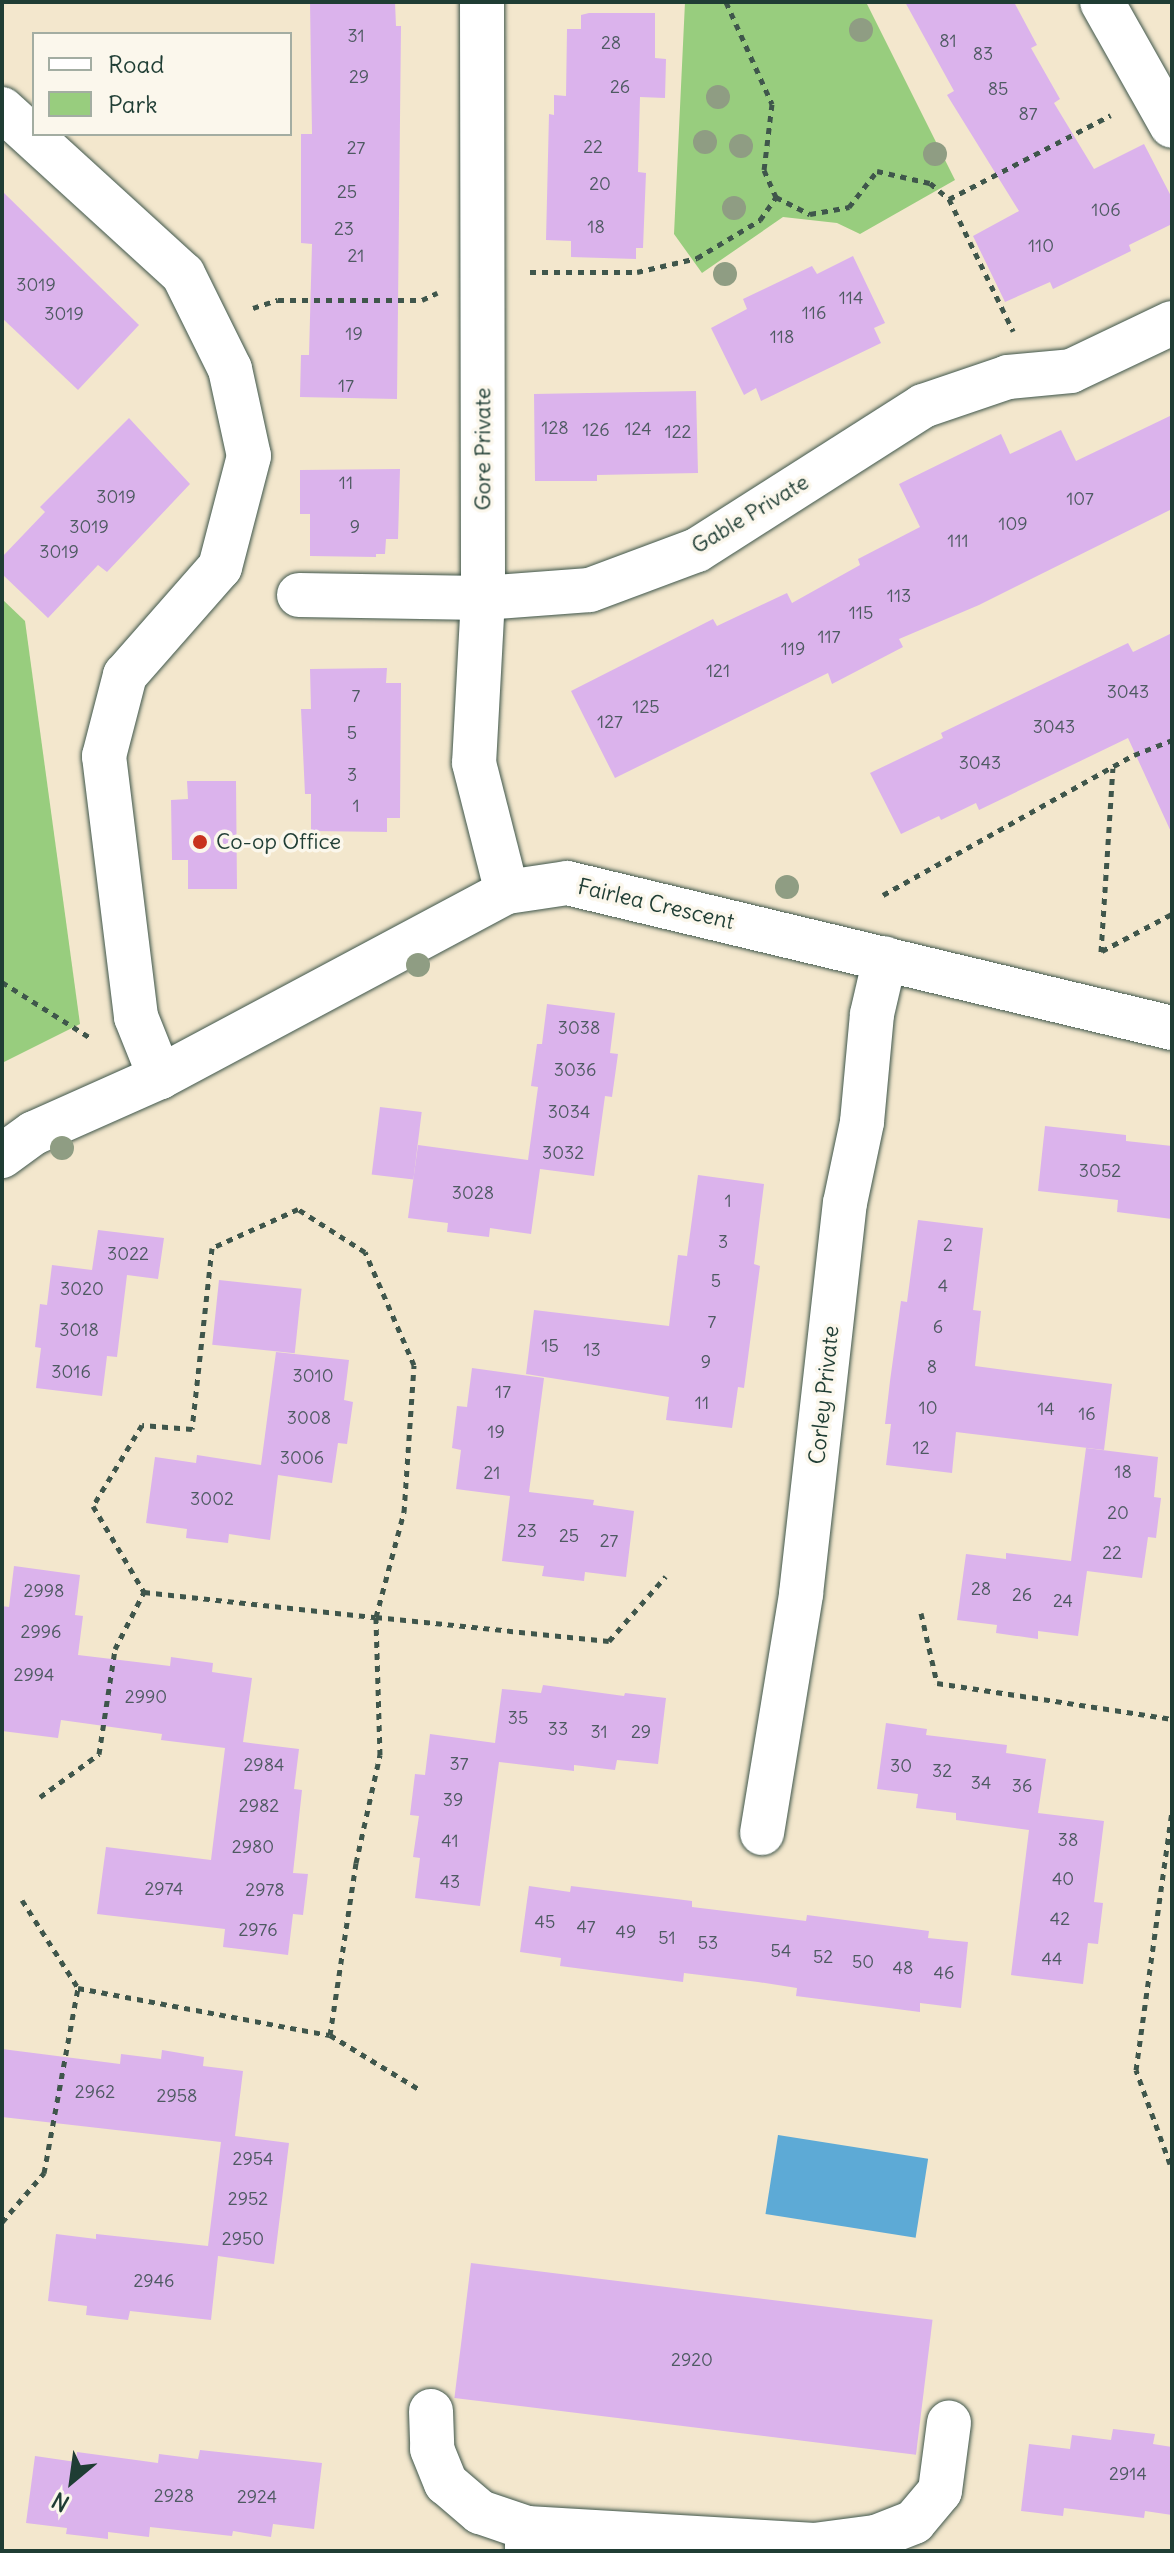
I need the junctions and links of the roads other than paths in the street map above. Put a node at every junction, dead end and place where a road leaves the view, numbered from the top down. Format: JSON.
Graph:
{"nodes":[{"id":1,"x":482,"y":2,"type":"edge"},
{"id":2,"x":1102,"y":2,"type":"edge"},
{"id":3,"x":2,"y":109,"type":"edge"},
{"id":4,"x":1163,"y":110,"type":"edge"},
{"id":5,"x":1172,"y":323,"type":"edge"},
{"id":6,"x":299,"y":595,"type":"dead end"},
{"id":7,"x":483,"y":598,"type":"junction"},
{"id":8,"x":507,"y":892,"type":"junction"},
{"id":9,"x":885,"y":958,"type":"junction"},
{"id":10,"x":1172,"y":1028,"type":"edge"},
{"id":11,"x":160,"y":1077,"type":"junction"},
{"id":12,"x":2,"y":1156,"type":"edge"},
{"id":13,"x":762,"y":1833,"type":"dead end"},
{"id":14,"x":431,"y":2411,"type":"dead end"},
{"id":15,"x":949,"y":2423,"type":"dead end"},
{"id":16,"x":527,"y":2540,"type":"edge"},
{"id":17,"x":814,"y":2548,"type":"edge"}],
"edges":[{"from":1,"to":7,"type":"street","name":"Gore Private"},
{"from":2,"to":4,"type":"street"},
{"from":3,"to":11,"type":"street"},
{"from":5,"to":7,"type":"street","name":"Gable Private"},
{"from":6,"to":7,"type":"street","name":"Gable Private"},
{"from":7,"to":8,"type":"street","name":"Gore Private"},
{"from":8,"to":9,"type":"street","name":"Fairlea Crescent"},
{"from":8,"to":11,"type":"street","name":"Fairlea Crescent"},
{"from":9,"to":10,"type":"street","name":"Fairlea Crescent"},
{"from":9,"to":13,"type":"street","name":"Corley Private"},
{"from":11,"to":12,"type":"street","name":"Fairlea Crescent"},
{"from":14,"to":16,"type":"street"},
{"from":15,"to":17,"type":"street"},
{"from":16,"to":17,"type":"street"}]}
